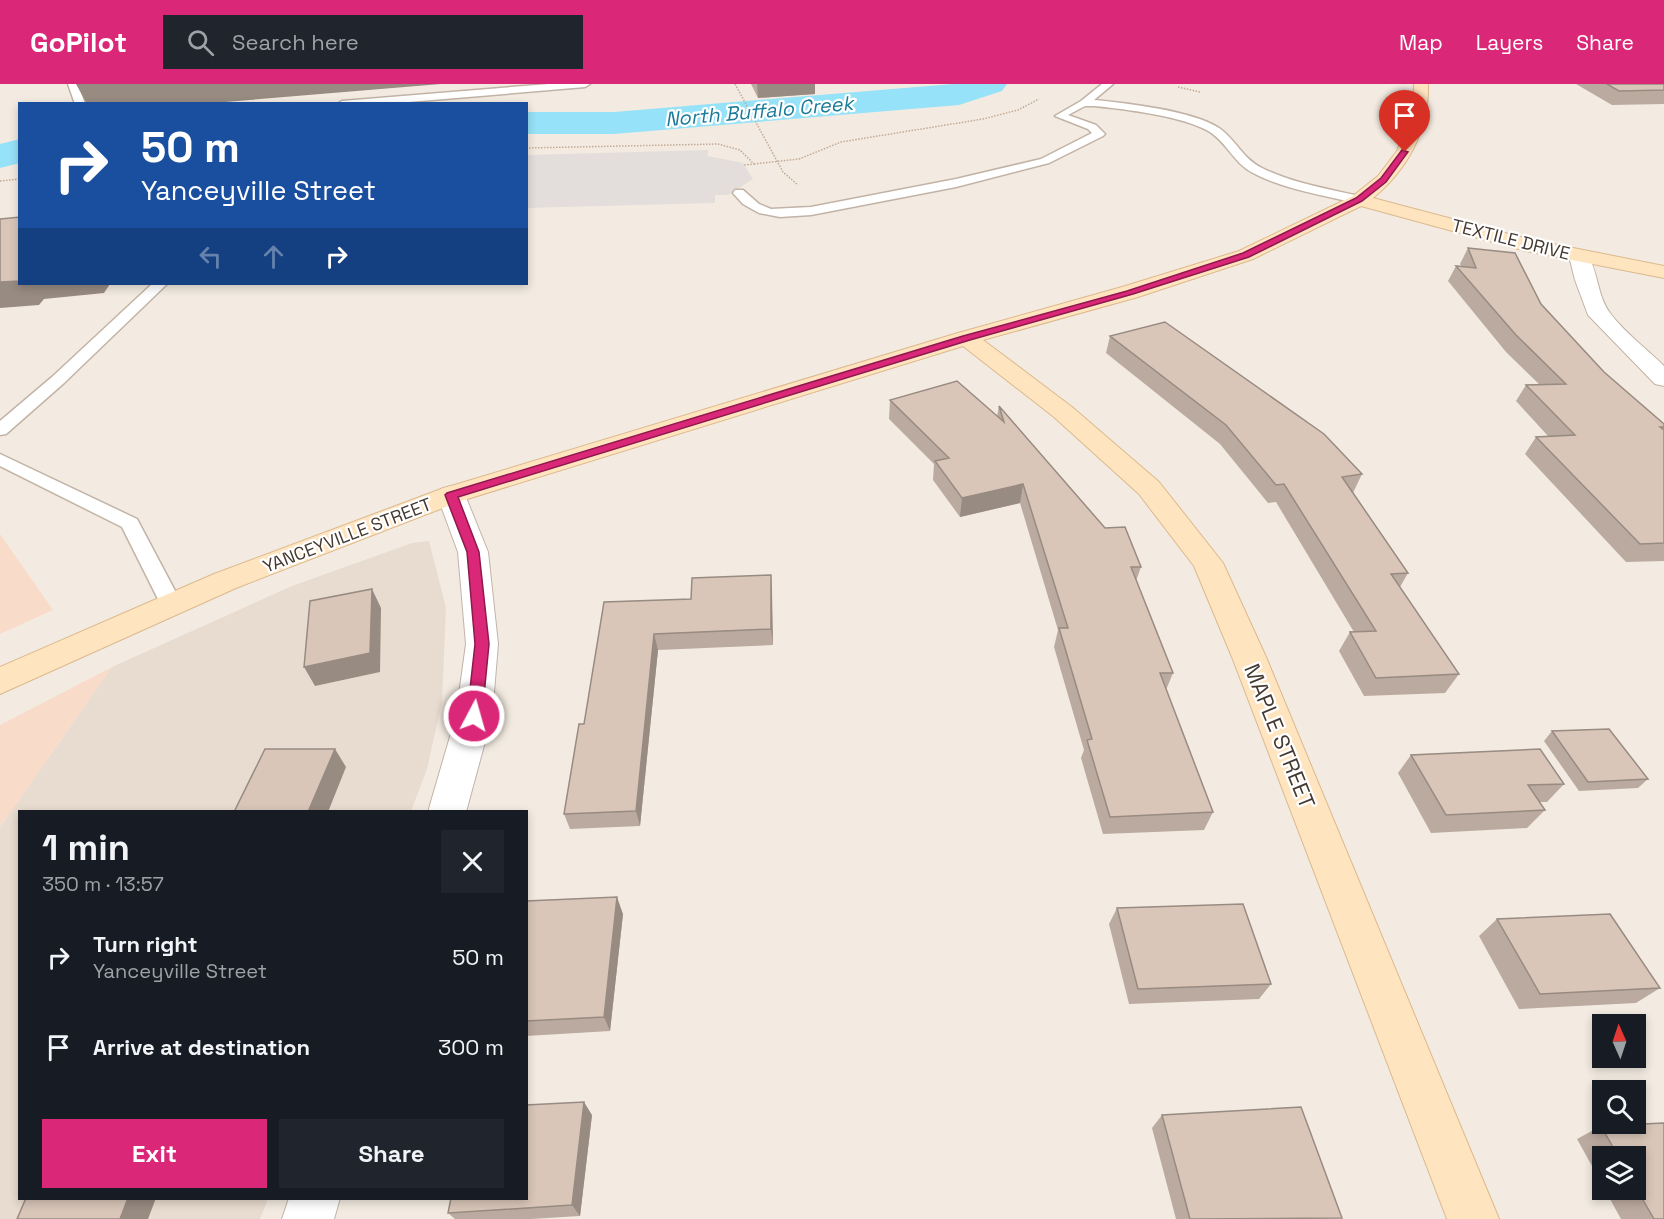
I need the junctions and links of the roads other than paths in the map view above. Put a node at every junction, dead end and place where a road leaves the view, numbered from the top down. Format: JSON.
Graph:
{"nodes":[{"id":1,"x":73,"y":84,"type":"edge"},
{"id":2,"x":585,"y":84,"type":"edge"},
{"id":3,"x":1108,"y":84,"type":"edge"},
{"id":4,"x":1421,"y":84,"type":"edge"},
{"id":5,"x":79,"y":102,"type":"edge"},
{"id":6,"x":366,"y":102,"type":"edge"},
{"id":7,"x":1085,"y":102,"type":"junction"},
{"id":8,"x":739,"y":193,"type":"dead end"},
{"id":9,"x":1359,"y":200,"type":"junction"},
{"id":10,"x":1579,"y":256,"type":"junction"},
{"id":11,"x":1664,"y":272,"type":"edge"},
{"id":12,"x":159,"y":285,"type":"edge"},
{"id":13,"x":966,"y":338,"type":"junction"},
{"id":14,"x":1664,"y":379,"type":"edge"},
{"id":15,"x":0,"y":430,"type":"edge"},
{"id":16,"x":0,"y":459,"type":"edge"},
{"id":17,"x":451,"y":495,"type":"junction"},
{"id":18,"x":171,"y":604,"type":"junction"},
{"id":19,"x":0,"y":681,"type":"edge"},
{"id":20,"x":448,"y":810,"type":"edge"},
{"id":21,"x":314,"y":1200,"type":"edge"},
{"id":22,"x":308,"y":1219,"type":"edge"},
{"id":23,"x":1473,"y":1219,"type":"edge"}],
"edges":[{"from":1,"to":5,"type":"lane"},
{"from":2,"to":6,"type":"lane"},
{"from":3,"to":7,"type":"lane"},
{"from":4,"to":9,"type":"main road","name":"YANCEYVILLE STREET"},
{"from":7,"to":8,"type":"lane"},
{"from":7,"to":9,"type":"lane"},
{"from":9,"to":10,"type":"main road","name":"TEXTILE DRIVE"},
{"from":9,"to":13,"type":"main road","name":"YANCEYVILLE STREET"},
{"from":10,"to":11,"type":"main road","name":"TEXTILE DRIVE"},
{"from":10,"to":14,"type":"street"},
{"from":12,"to":15,"type":"lane"},
{"from":13,"to":17,"type":"main road","name":"YANCEYVILLE STREET"},
{"from":13,"to":23,"type":"main road","name":"MAPLE STREET"},
{"from":16,"to":18,"type":"lane"},
{"from":17,"to":18,"type":"main road","name":"YANCEYVILLE STREET"},
{"from":17,"to":20,"type":"street"},
{"from":18,"to":19,"type":"main road","name":"YANCEYVILLE STREET"},
{"from":21,"to":22,"type":"street"}]}
